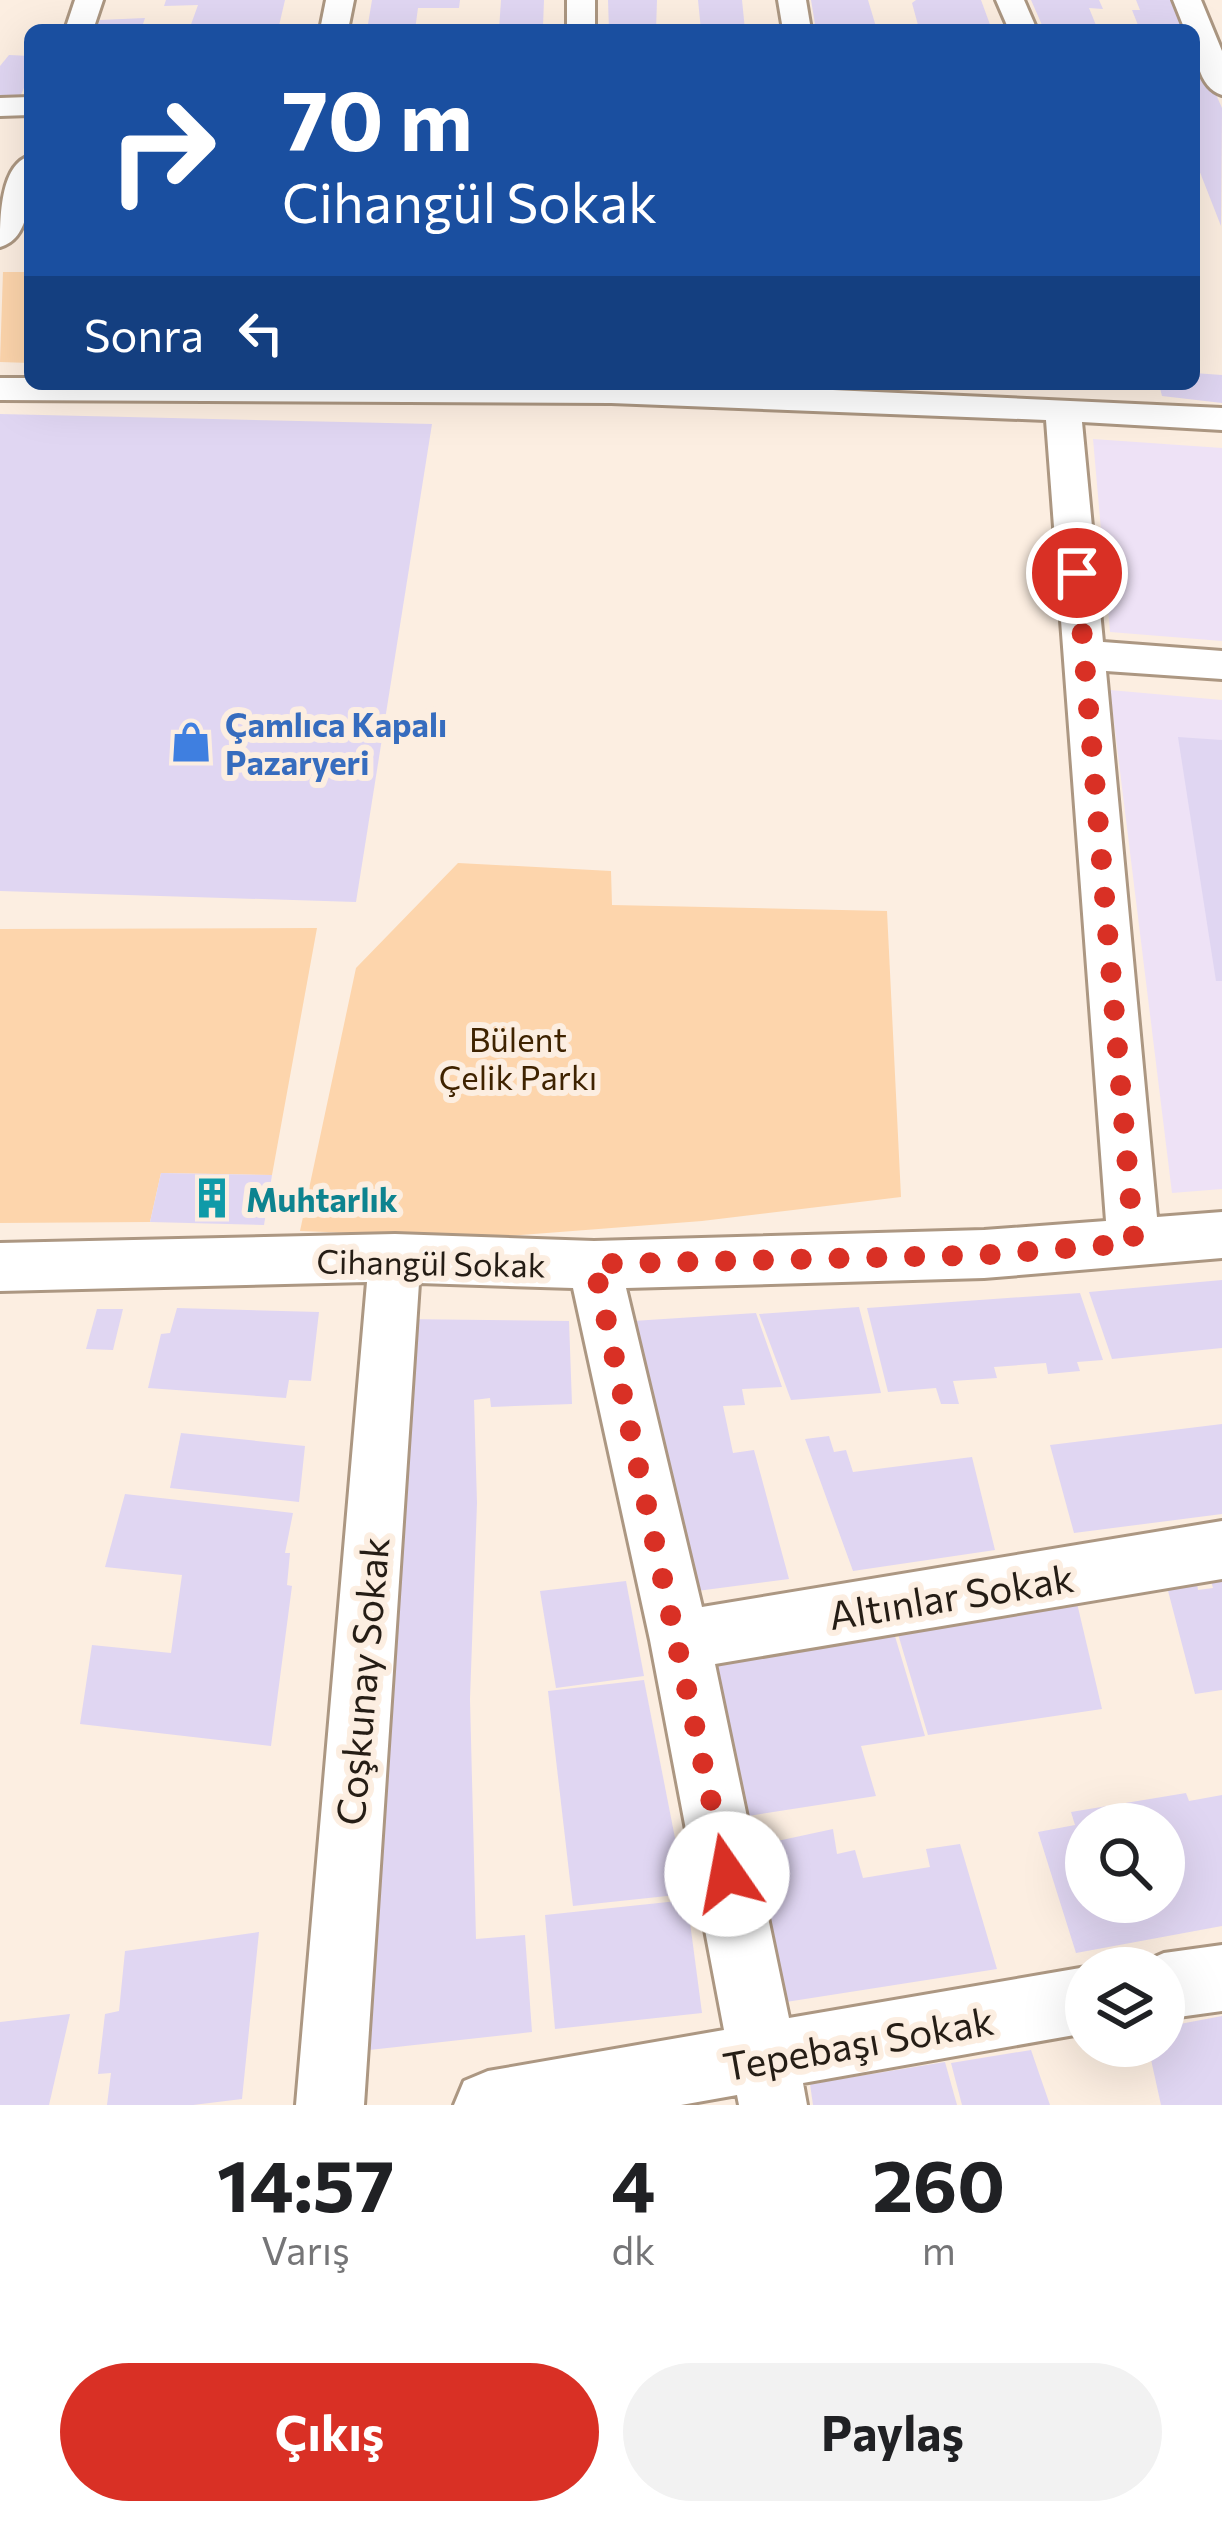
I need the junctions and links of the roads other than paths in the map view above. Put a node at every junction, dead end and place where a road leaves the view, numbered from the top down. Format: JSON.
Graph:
{"nodes":[{"id":1,"x":1200,"y":32,"type":"edge"},
{"id":2,"x":1222,"y":86,"type":"edge"},
{"id":3,"x":24,"y":186,"type":"edge"},
{"id":4,"x":1,"y":232,"type":"edge"},
{"id":5,"x":723,"y":390,"type":"edge"},
{"id":6,"x":824,"y":392,"type":"edge"},
{"id":7,"x":1136,"y":399,"type":"edge"},
{"id":8,"x":1063,"y":410,"type":"junction"},
{"id":9,"x":1222,"y":419,"type":"edge"},
{"id":10,"x":1084,"y":655,"type":"junction"},
{"id":11,"x":1222,"y":665,"type":"edge"},
{"id":12,"x":1222,"y":1234,"type":"edge"},
{"id":13,"x":1134,"y":1243,"type":"junction"},
{"id":14,"x":395,"y":1258,"type":"junction"},
{"id":15,"x":594,"y":1264,"type":"junction"},
{"id":16,"x":0,"y":1268,"type":"edge"},
{"id":17,"x":1222,"y":1550,"type":"edge"},
{"id":18,"x":680,"y":1640,"type":"junction"},
{"id":19,"x":1222,"y":1978,"type":"edge"},
{"id":20,"x":1185,"y":1983,"type":"edge"},
{"id":21,"x":1065,"y":2005,"type":"edge"},
{"id":22,"x":769,"y":2083,"type":"edge"},
{"id":23,"x":331,"y":2105,"type":"edge"},
{"id":24,"x":488,"y":2105,"type":"edge"}],
"edges":[{"from":1,"to":2,"type":"street"},
{"from":3,"to":4,"type":"street"},
{"from":5,"to":6,"type":"street"},
{"from":6,"to":8,"type":"street"},
{"from":7,"to":8,"type":"street"},
{"from":7,"to":9,"type":"street"},
{"from":8,"to":10,"type":"street"},
{"from":10,"to":11,"type":"street"},
{"from":10,"to":13,"type":"street"},
{"from":12,"to":13,"type":"street","name":"Cihangül Sokak"},
{"from":13,"to":15,"type":"street","name":"Cihangül Sokak"},
{"from":14,"to":15,"type":"street","name":"Cihangül Sokak"},
{"from":14,"to":16,"type":"street","name":"Cihangül Sokak"},
{"from":14,"to":23,"type":"street","name":"Coşkunay Sokak"},
{"from":15,"to":18,"type":"street"},
{"from":17,"to":18,"type":"street","name":"Altınlar Sokak"},
{"from":18,"to":22,"type":"street"},
{"from":19,"to":20,"type":"street"},
{"from":21,"to":22,"type":"street","name":"Tepebaşı Sokak"},
{"from":22,"to":24,"type":"street","name":"Tepebaşı Sokak"}]}
